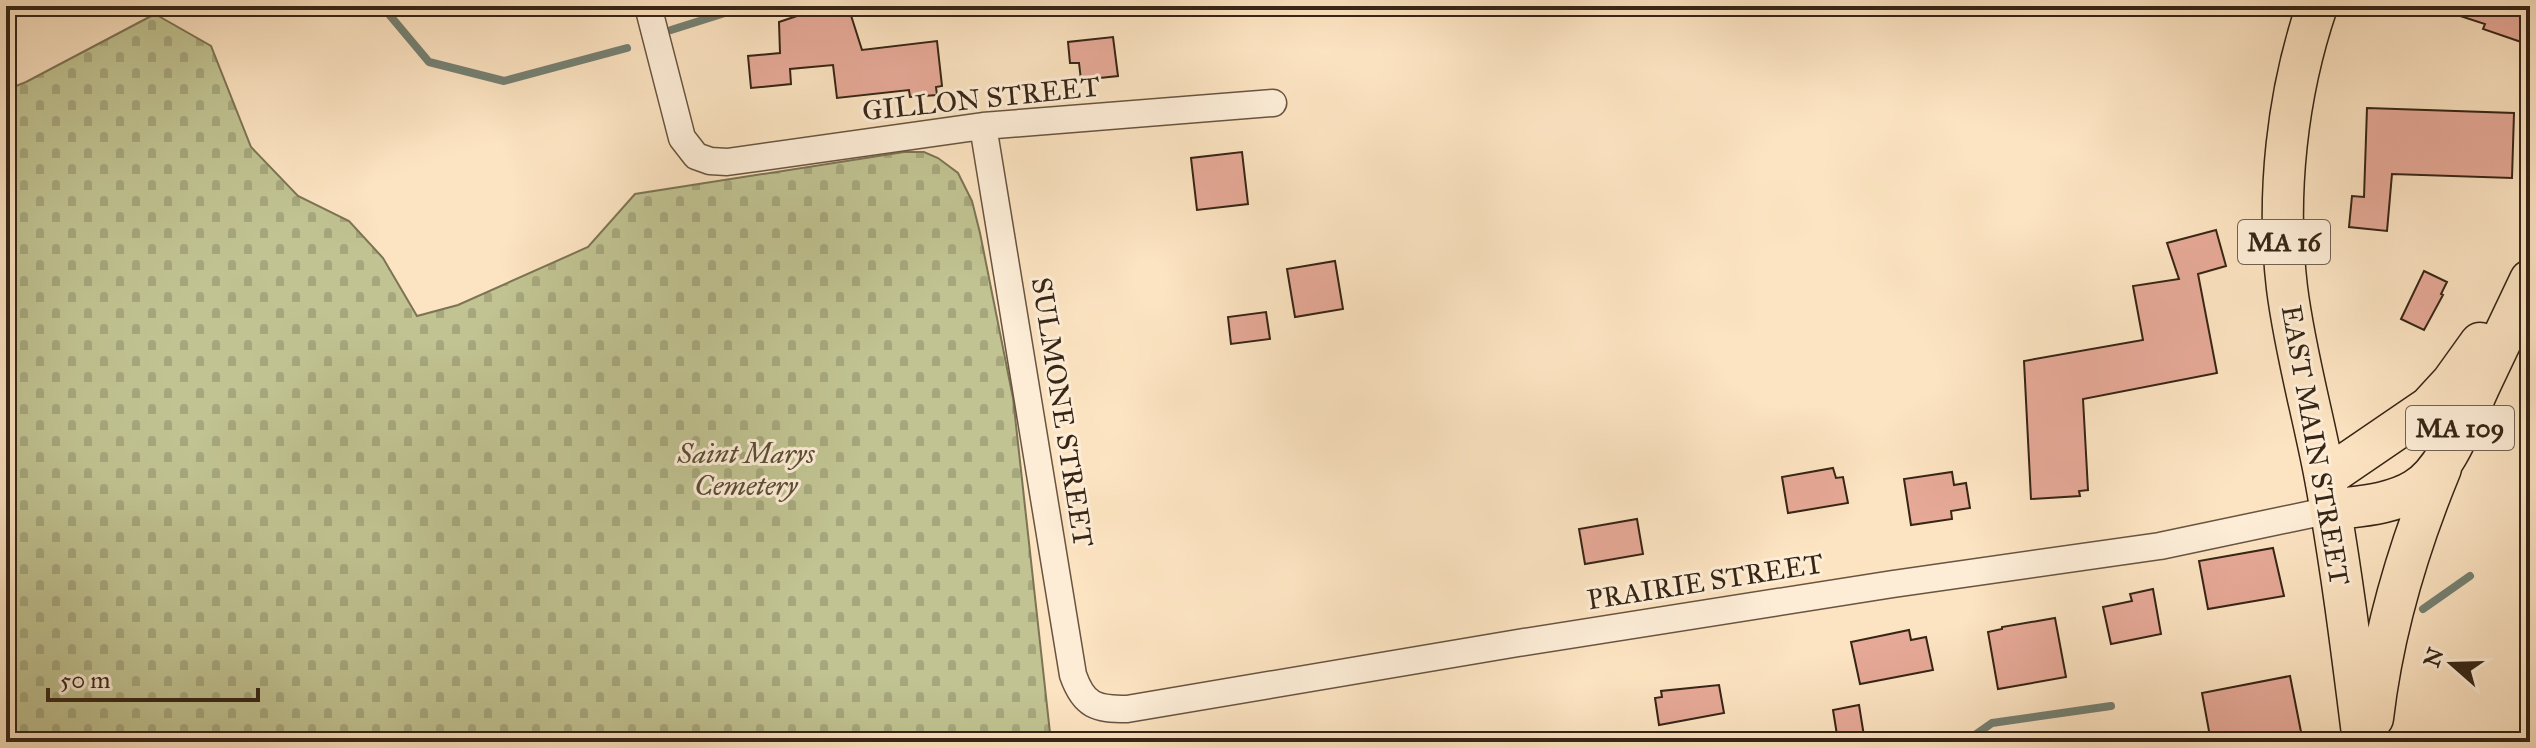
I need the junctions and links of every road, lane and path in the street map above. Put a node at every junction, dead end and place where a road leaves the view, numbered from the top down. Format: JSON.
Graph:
{"nodes":[{"id":1,"x":648,"y":6,"type":"edge"},
{"id":2,"x":2317,"y":6,"type":"edge"},
{"id":3,"x":1273,"y":103,"type":"dead end"},
{"id":4,"x":983,"y":126,"type":"junction"},
{"id":5,"x":2530,"y":269,"type":"edge"},
{"id":6,"x":2530,"y":280,"type":"edge"},
{"id":7,"x":2453,"y":442,"type":"junction"},
{"id":8,"x":2328,"y":494,"type":"junction"},
{"id":9,"x":1090,"y":703,"type":"joint"},
{"id":10,"x":2363,"y":742,"type":"edge"},
{"id":11,"x":2370,"y":742,"type":"edge"}],
"edges":[{"from":1,"to":4,"type":"street","name":"GILLON STREET"},
{"from":2,"to":8,"type":"main road","name":"EAST MAIN STREET","number":"MA 16"},
{"from":3,"to":4,"type":"street","name":"GILLON STREET"},
{"from":4,"to":9,"type":"street","name":"SULMONE STREET"},
{"from":5,"to":8,"type":"main road","number":"MA 109"},
{"from":6,"to":7,"type":"main road","number":"MA 109"},
{"from":7,"to":8,"type":"main road","number":"MA 109"},
{"from":7,"to":11,"type":"main road"},
{"from":8,"to":9,"type":"street","name":"PRAIRIE STREET"},
{"from":8,"to":10,"type":"main road","name":"EAST MAIN STREET","number":"MA 16"}]}
